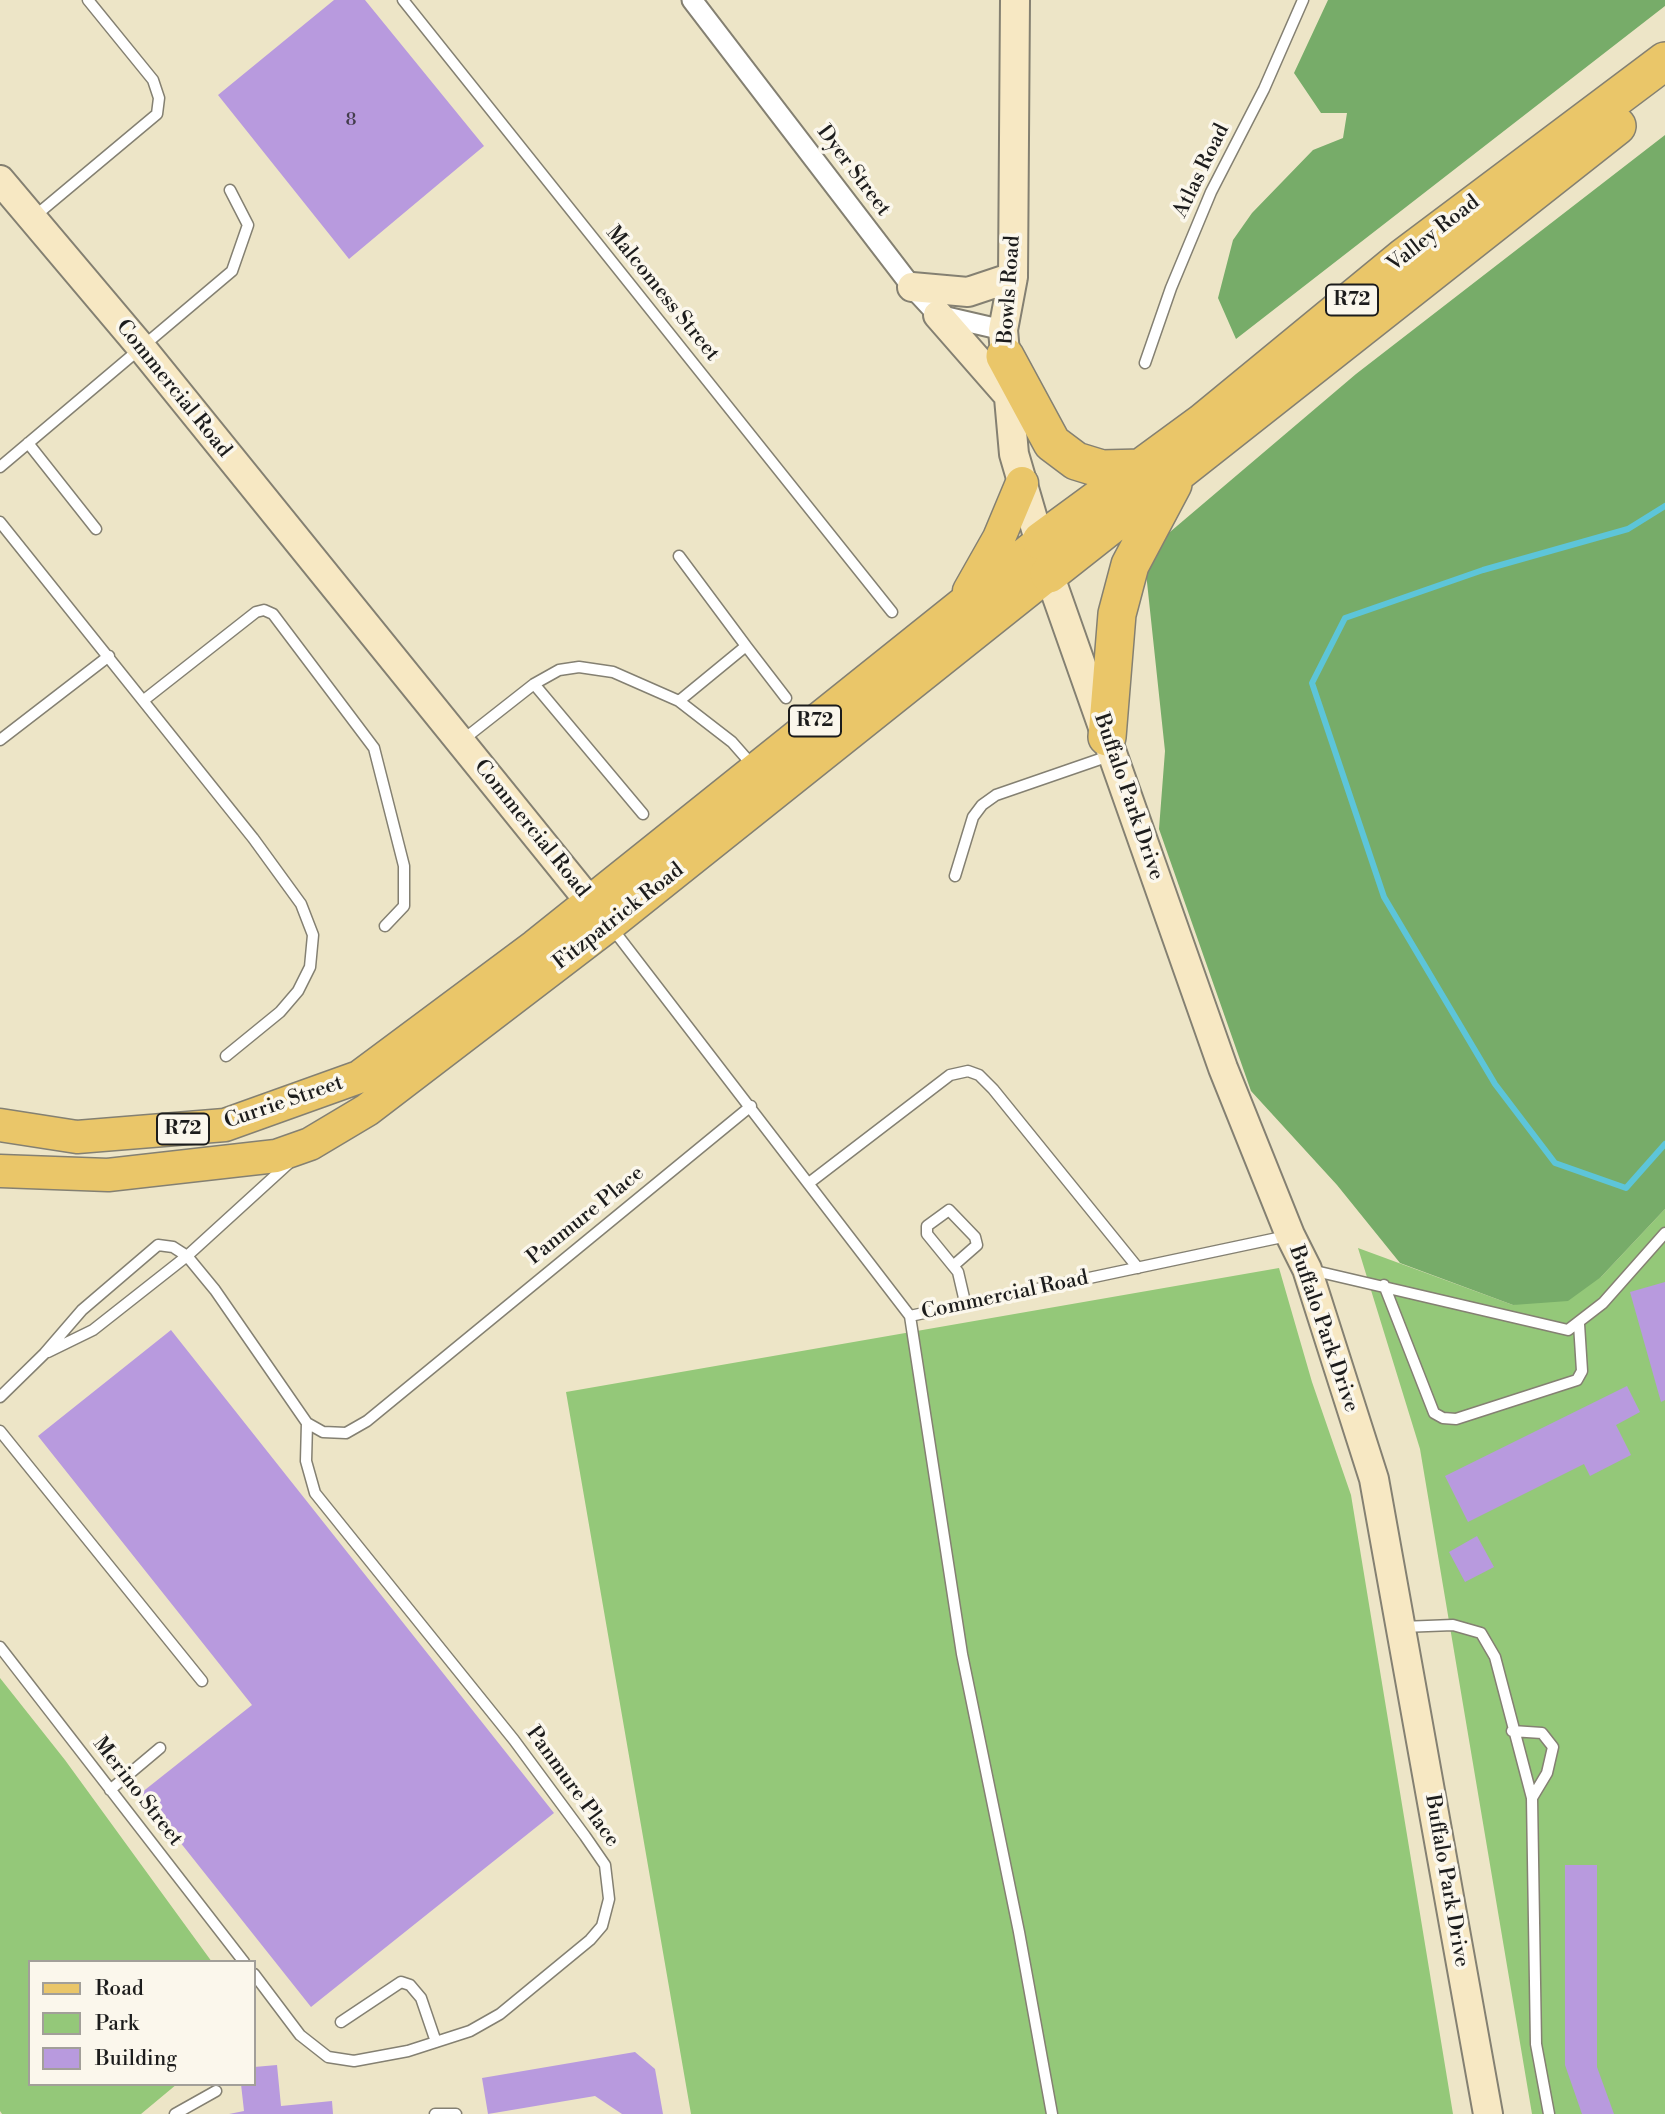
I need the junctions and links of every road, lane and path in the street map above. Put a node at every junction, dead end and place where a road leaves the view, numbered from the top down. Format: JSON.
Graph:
{"nodes":[{"id":1,"x":88,"y":0,"type":"edge"},
{"id":2,"x":403,"y":0,"type":"edge"},
{"id":3,"x":692,"y":0,"type":"edge"},
{"id":4,"x":1015,"y":0,"type":"edge"},
{"id":5,"x":1303,"y":0,"type":"edge"},
{"id":6,"x":1665,"y":61,"type":"edge"},
{"id":7,"x":1665,"y":90,"type":"edge"},
{"id":8,"x":0,"y":180,"type":"edge"},
{"id":9,"x":230,"y":190,"type":"dead end"},
{"id":10,"x":31,"y":219,"type":"junction"},
{"id":11,"x":1013,"y":277,"type":"junction"},
{"id":12,"x":912,"y":287,"type":"junction"},
{"id":13,"x":938,"y":315,"type":"junction"},
{"id":14,"x":1004,"y":343,"type":"junction"},
{"id":15,"x":141,"y":347,"type":"junction"},
{"id":16,"x":1145,"y":363,"type":"dead end"},
{"id":17,"x":1008,"y":395,"type":"junction"},
{"id":18,"x":28,"y":443,"type":"junction"},
{"id":19,"x":0,"y":467,"type":"edge"},
{"id":20,"x":1142,"y":468,"type":"junction"},
{"id":21,"x":1180,"y":471,"type":"junction"},
{"id":22,"x":1022,"y":483,"type":"junction"},
{"id":23,"x":0,"y":522,"type":"edge"},
{"id":24,"x":96,"y":530,"type":"dead end"},
{"id":25,"x":679,"y":556,"type":"dead end"},
{"id":26,"x":1045,"y":558,"type":"junction"},
{"id":27,"x":964,"y":601,"type":"junction"},
{"id":28,"x":892,"y":612,"type":"dead end"},
{"id":29,"x":746,"y":646,"type":"junction"},
{"id":30,"x":109,"y":656,"type":"junction"},
{"id":31,"x":534,"y":684,"type":"junction"},
{"id":32,"x":786,"y":698,"type":"dead end"},
{"id":33,"x":144,"y":700,"type":"junction"},
{"id":34,"x":679,"y":701,"type":"junction"},
{"id":35,"x":0,"y":740,"type":"edge"},
{"id":36,"x":460,"y":742,"type":"junction"},
{"id":37,"x":1110,"y":746,"type":"junction"},
{"id":38,"x":756,"y":769,"type":"junction"},
{"id":39,"x":643,"y":814,"type":"dead end"},
{"id":40,"x":955,"y":876,"type":"dead end"},
{"id":41,"x":600,"y":914,"type":"junction"},
{"id":42,"x":384,"y":926,"type":"dead end"},
{"id":43,"x":226,"y":1056,"type":"dead end"},
{"id":44,"x":359,"y":1077,"type":"joint"},
{"id":45,"x":751,"y":1106,"type":"junction"},
{"id":46,"x":0,"y":1125,"type":"edge"},
{"id":47,"x":310,"y":1144,"type":"junction"},
{"id":48,"x":0,"y":1171,"type":"edge"},
{"id":49,"x":809,"y":1183,"type":"junction"},
{"id":50,"x":1665,"y":1234,"type":"edge"},
{"id":51,"x":1290,"y":1235,"type":"junction"},
{"id":52,"x":187,"y":1256,"type":"junction"},
{"id":53,"x":953,"y":1266,"type":"junction"},
{"id":54,"x":1138,"y":1268,"type":"junction"},
{"id":55,"x":1307,"y":1269,"type":"junction"},
{"id":56,"x":1384,"y":1285,"type":"junction"},
{"id":57,"x":965,"y":1302,"type":"junction"},
{"id":58,"x":910,"y":1316,"type":"junction"},
{"id":59,"x":1579,"y":1324,"type":"junction"},
{"id":60,"x":44,"y":1354,"type":"junction"},
{"id":61,"x":0,"y":1397,"type":"edge"},
{"id":62,"x":307,"y":1423,"type":"junction"},
{"id":63,"x":0,"y":1431,"type":"edge"},
{"id":64,"x":1401,"y":1628,"type":"junction"},
{"id":65,"x":0,"y":1647,"type":"edge"},
{"id":66,"x":202,"y":1681,"type":"dead end"},
{"id":67,"x":1512,"y":1731,"type":"junction"},
{"id":68,"x":160,"y":1748,"type":"dead end"},
{"id":69,"x":110,"y":1790,"type":"junction"},
{"id":70,"x":1532,"y":1798,"type":"junction"},
{"id":71,"x":242,"y":1960,"type":"edge"},
{"id":72,"x":256,"y":1977,"type":"edge"},
{"id":73,"x":341,"y":2022,"type":"dead end"},
{"id":74,"x":436,"y":2042,"type":"junction"},
{"id":75,"x":216,"y":2091,"type":"dead end"},
{"id":76,"x":174,"y":2114,"type":"edge"},
{"id":77,"x":435,"y":2114,"type":"edge"},
{"id":78,"x":456,"y":2114,"type":"edge"},
{"id":79,"x":1052,"y":2114,"type":"edge"},
{"id":80,"x":1488,"y":2114,"type":"edge"},
{"id":81,"x":1549,"y":2114,"type":"edge"}],
"edges":[{"from":1,"to":10,"type":"lane"},
{"from":2,"to":28,"type":"lane","name":"Malcomess Street"},
{"from":3,"to":12,"type":"street","name":"Dyer Street"},
{"from":4,"to":11,"type":"street","name":"Bowls Road"},
{"from":5,"to":16,"type":"lane","name":"Atlas Road"},
{"from":6,"to":20,"type":"highway","name":"Valley Road","number":"R72"},
{"from":7,"to":21,"type":"highway","name":"Valley Road","number":"R72"},
{"from":8,"to":10,"type":"street","name":"Commercial Road"},
{"from":9,"to":15,"type":"lane"},
{"from":10,"to":15,"type":"street","name":"Commercial Road"},
{"from":11,"to":12,"type":"street"},
{"from":11,"to":14,"type":"street","name":"Bowls Road"},
{"from":12,"to":13,"type":"street","name":"Dyer Street"},
{"from":13,"to":14,"type":"street"},
{"from":13,"to":17,"type":"street"},
{"from":14,"to":17,"type":"street","name":"Bowls Road"},
{"from":14,"to":20,"type":"highway"},
{"from":15,"to":18,"type":"lane"},
{"from":15,"to":36,"type":"street","name":"Commercial Road"},
{"from":17,"to":22,"type":"street","name":"Bowls Road"},
{"from":18,"to":19,"type":"lane"},
{"from":18,"to":24,"type":"lane"},
{"from":20,"to":26,"type":"highway","name":"Valley Road","number":"R72"},
{"from":21,"to":26,"type":"highway","name":"Valley Road","number":"R72"},
{"from":21,"to":37,"type":"highway"},
{"from":22,"to":26,"type":"street","name":"Bowls Road"},
{"from":22,"to":27,"type":"main road"},
{"from":23,"to":30,"type":"lane"},
{"from":25,"to":29,"type":"lane"},
{"from":26,"to":27,"type":"main road","name":"Fitzpatrick Road","number":"R72"},
{"from":26,"to":37,"type":"street","name":"Buffalo Park Drive"},
{"from":26,"to":41,"type":"main road","name":"Fitzpatrick Road","number":"R72"},
{"from":27,"to":38,"type":"main road","name":"Fitzpatrick Road","number":"R72"},
{"from":29,"to":32,"type":"lane"},
{"from":29,"to":34,"type":"lane"},
{"from":30,"to":33,"type":"lane"},
{"from":30,"to":35,"type":"lane"},
{"from":31,"to":34,"type":"lane"},
{"from":31,"to":36,"type":"lane"},
{"from":31,"to":39,"type":"lane"},
{"from":33,"to":42,"type":"lane"},
{"from":33,"to":43,"type":"lane"},
{"from":34,"to":38,"type":"lane"},
{"from":36,"to":41,"type":"street","name":"Commercial Road"},
{"from":37,"to":40,"type":"lane"},
{"from":37,"to":51,"type":"street","name":"Buffalo Park Drive"},
{"from":38,"to":41,"type":"main road","name":"Fitzpatrick Road","number":"R72"},
{"from":41,"to":44,"type":"main road","name":"Fitzpatrick Road","number":"R72"},
{"from":41,"to":45,"type":"lane","name":"Commercial Road"},
{"from":41,"to":47,"type":"main road","name":"Fitzpatrick Road","number":"R72"},
{"from":44,"to":46,"type":"main road","name":"Currie Street","number":"R72"},
{"from":45,"to":49,"type":"lane","name":"Commercial Road"},
{"from":45,"to":62,"type":"lane","name":"Panmure Place"},
{"from":47,"to":48,"type":"main road","name":"Currie Street","number":"R72"},
{"from":47,"to":52,"type":"lane","name":"Fitzpatrick Road"},
{"from":49,"to":54,"type":"lane"},
{"from":49,"to":58,"type":"lane","name":"Commercial Road"},
{"from":50,"to":59,"type":"lane"},
{"from":51,"to":54,"type":"lane","name":"Commercial Road"},
{"from":51,"to":55,"type":"street","name":"Buffalo Park Drive"},
{"from":52,"to":60,"type":"lane","name":"Fitzpatrick Road"},
{"from":52,"to":60,"type":"lane","name":"Fitzpatrick Road"},
{"from":52,"to":62,"type":"lane"},
{"from":53,"to":53,"type":"lane"},
{"from":53,"to":57,"type":"lane"},
{"from":54,"to":57,"type":"lane","name":"Commercial Road"},
{"from":55,"to":56,"type":"lane"},
{"from":55,"to":64,"type":"street","name":"Buffalo Park Drive"},
{"from":56,"to":59,"type":"lane"},
{"from":56,"to":59,"type":"lane"},
{"from":57,"to":58,"type":"lane","name":"Commercial Road"},
{"from":58,"to":79,"type":"lane"},
{"from":60,"to":61,"type":"lane","name":"Fitzpatrick Road"},
{"from":62,"to":74,"type":"lane","name":"Panmure Place"},
{"from":63,"to":66,"type":"lane"},
{"from":64,"to":67,"type":"lane"},
{"from":64,"to":80,"type":"street","name":"Buffalo Park Drive"},
{"from":65,"to":69,"type":"lane","name":"Merino Street"},
{"from":67,"to":70,"type":"lane"},
{"from":67,"to":70,"type":"lane"},
{"from":68,"to":69,"type":"lane"},
{"from":69,"to":71,"type":"lane","name":"Merino Street"},
{"from":70,"to":81,"type":"lane"},
{"from":72,"to":74,"type":"lane","name":"Panmure Place"},
{"from":73,"to":74,"type":"lane"},
{"from":75,"to":76,"type":"lane"},
{"from":77,"to":78,"type":"lane"}]}
